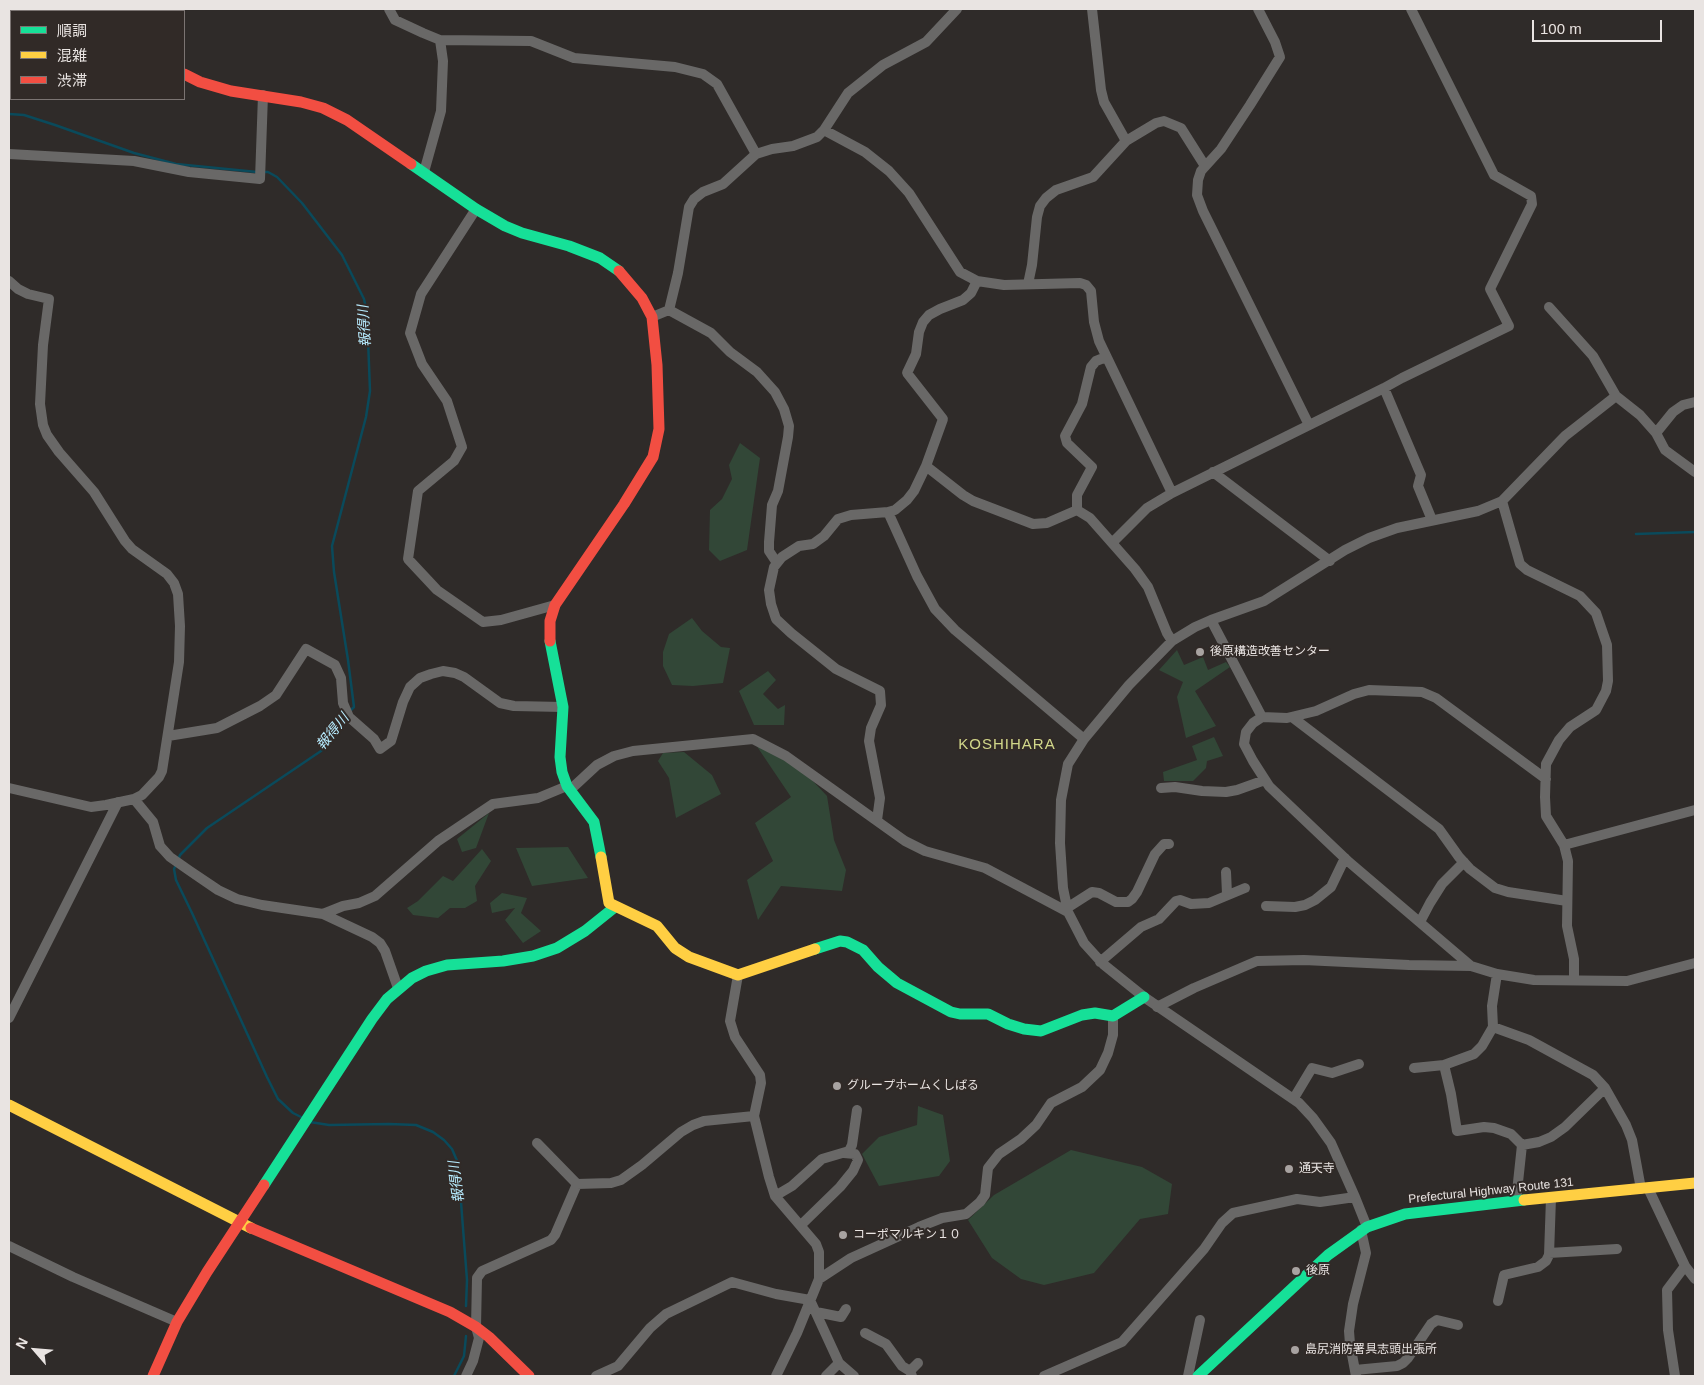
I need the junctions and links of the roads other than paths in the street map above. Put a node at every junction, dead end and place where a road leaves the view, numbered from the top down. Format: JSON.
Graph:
{"nodes":[{"id":1,"x":389,"y":9,"type":"edge"},
{"id":2,"x":958,"y":9,"type":"edge"},
{"id":3,"x":1092,"y":9,"type":"edge"},
{"id":4,"x":1258,"y":9,"type":"edge"},
{"id":5,"x":1410,"y":9,"type":"edge"},
{"id":6,"x":440,"y":40,"type":"junction"},
{"id":7,"x":185,"y":74,"type":"edge"},
{"id":8,"x":263,"y":96,"type":"junction"},
{"id":9,"x":824,"y":130,"type":"junction"},
{"id":10,"x":1126,"y":141,"type":"junction"},
{"id":11,"x":9,"y":154,"type":"edge"},
{"id":12,"x":756,"y":154,"type":"junction"},
{"id":13,"x":1205,"y":166,"type":"junction"},
{"id":14,"x":424,"y":172,"type":"junction"},
{"id":15,"x":476,"y":209,"type":"junction"},
{"id":16,"x":9,"y":281,"type":"edge"},
{"id":17,"x":977,"y":281,"type":"junction"},
{"id":18,"x":1028,"y":284,"type":"junction"},
{"id":19,"x":1549,"y":307,"type":"dead end"},
{"id":20,"x":669,"y":310,"type":"junction"},
{"id":21,"x":652,"y":317,"type":"junction"},
{"id":22,"x":1106,"y":357,"type":"junction"},
{"id":23,"x":1384,"y":388,"type":"junction"},
{"id":24,"x":1616,"y":396,"type":"junction"},
{"id":25,"x":1695,"y":402,"type":"edge"},
{"id":26,"x":1308,"y":425,"type":"junction"},
{"id":27,"x":1656,"y":433,"type":"junction"},
{"id":28,"x":926,"y":466,"type":"junction"},
{"id":29,"x":1213,"y":472,"type":"junction"},
{"id":30,"x":1695,"y":472,"type":"edge"},
{"id":31,"x":1172,"y":493,"type":"junction"},
{"id":32,"x":1502,"y":501,"type":"junction"},
{"id":33,"x":1077,"y":510,"type":"junction"},
{"id":34,"x":888,"y":512,"type":"junction"},
{"id":35,"x":1432,"y":520,"type":"junction"},
{"id":36,"x":1112,"y":543,"type":"junction"},
{"id":37,"x":1330,"y":561,"type":"junction"},
{"id":38,"x":776,"y":564,"type":"junction"},
{"id":39,"x":555,"y":605,"type":"junction"},
{"id":40,"x":1211,"y":620,"type":"junction"},
{"id":41,"x":1172,"y":641,"type":"junction"},
{"id":42,"x":562,"y":707,"type":"junction"},
{"id":43,"x":1262,"y":717,"type":"junction"},
{"id":44,"x":1292,"y":717,"type":"junction"},
{"id":45,"x":168,"y":736,"type":"junction"},
{"id":46,"x":1084,"y":739,"type":"junction"},
{"id":47,"x":1546,"y":779,"type":"junction"},
{"id":48,"x":1266,"y":780,"type":"junction"},
{"id":49,"x":9,"y":788,"type":"edge"},
{"id":50,"x":569,"y":788,"type":"junction"},
{"id":51,"x":1161,"y":788,"type":"dead end"},
{"id":52,"x":134,"y":799,"type":"junction"},
{"id":53,"x":118,"y":802,"type":"junction"},
{"id":54,"x":1695,"y":810,"type":"edge"},
{"id":55,"x":877,"y":820,"type":"junction"},
{"id":56,"x":1169,"y":844,"type":"dead end"},
{"id":57,"x":1564,"y":845,"type":"junction"},
{"id":58,"x":1344,"y":858,"type":"junction"},
{"id":59,"x":1464,"y":862,"type":"junction"},
{"id":60,"x":1226,"y":872,"type":"dead end"},
{"id":61,"x":1245,"y":888,"type":"dead end"},
{"id":62,"x":1226,"y":894,"type":"junction"},
{"id":63,"x":1567,"y":901,"type":"junction"},
{"id":64,"x":1266,"y":906,"type":"dead end"},
{"id":65,"x":615,"y":907,"type":"junction"},
{"id":66,"x":1067,"y":910,"type":"junction"},
{"id":67,"x":323,"y":914,"type":"junction"},
{"id":68,"x":1420,"y":922,"type":"junction"},
{"id":69,"x":1100,"y":962,"type":"junction"},
{"id":70,"x":1695,"y":963,"type":"edge"},
{"id":71,"x":1472,"y":966,"type":"junction"},
{"id":72,"x":1497,"y":974,"type":"junction"},
{"id":73,"x":738,"y":975,"type":"junction"},
{"id":74,"x":1574,"y":980,"type":"junction"},
{"id":75,"x":398,"y":988,"type":"junction"},
{"id":76,"x":1144,"y":998,"type":"junction"},
{"id":77,"x":1156,"y":1006,"type":"junction"},
{"id":78,"x":1113,"y":1016,"type":"junction"},
{"id":79,"x":9,"y":1018,"type":"edge"},
{"id":80,"x":1493,"y":1027,"type":"junction"},
{"id":81,"x":1359,"y":1064,"type":"dead end"},
{"id":82,"x":1444,"y":1065,"type":"junction"},
{"id":83,"x":1414,"y":1068,"type":"dead end"},
{"id":84,"x":1605,"y":1088,"type":"junction"},
{"id":85,"x":1294,"y":1098,"type":"junction"},
{"id":86,"x":9,"y":1105,"type":"edge"},
{"id":87,"x":857,"y":1110,"type":"dead end"},
{"id":88,"x":754,"y":1116,"type":"junction"},
{"id":89,"x":537,"y":1143,"type":"dead end"},
{"id":90,"x":1522,"y":1145,"type":"junction"},
{"id":91,"x":844,"y":1153,"type":"junction"},
{"id":92,"x":1695,"y":1183,"type":"edge"},
{"id":93,"x":577,"y":1184,"type":"junction"},
{"id":94,"x":1645,"y":1188,"type":"junction"},
{"id":95,"x":776,"y":1196,"type":"junction"},
{"id":96,"x":1355,"y":1197,"type":"junction"},
{"id":97,"x":1551,"y":1198,"type":"junction"},
{"id":98,"x":1516,"y":1201,"type":"junction"},
{"id":99,"x":239,"y":1224,"type":"junction"},
{"id":100,"x":801,"y":1225,"type":"junction"},
{"id":101,"x":1364,"y":1229,"type":"junction"},
{"id":102,"x":9,"y":1246,"type":"edge"},
{"id":103,"x":1617,"y":1249,"type":"dead end"},
{"id":104,"x":1549,"y":1253,"type":"junction"},
{"id":105,"x":1685,"y":1266,"type":"junction"},
{"id":106,"x":819,"y":1278,"type":"junction"},
{"id":107,"x":1695,"y":1279,"type":"edge"},
{"id":108,"x":810,"y":1300,"type":"junction"},
{"id":109,"x":1498,"y":1301,"type":"dead end"},
{"id":110,"x":846,"y":1309,"type":"dead end"},
{"id":111,"x":816,"y":1312,"type":"junction"},
{"id":112,"x":1200,"y":1320,"type":"dead end"},
{"id":113,"x":177,"y":1322,"type":"junction"},
{"id":114,"x":1458,"y":1325,"type":"dead end"},
{"id":115,"x":476,"y":1327,"type":"junction"},
{"id":116,"x":864,"y":1333,"type":"dead end"},
{"id":117,"x":839,"y":1362,"type":"junction"},
{"id":118,"x":918,"y":1363,"type":"dead end"},
{"id":119,"x":911,"y":1373,"type":"edge"},
{"id":120,"x":1356,"y":1373,"type":"edge"},
{"id":121,"x":153,"y":1376,"type":"edge"},
{"id":122,"x":466,"y":1376,"type":"edge"},
{"id":123,"x":529,"y":1376,"type":"edge"},
{"id":124,"x":596,"y":1376,"type":"edge"},
{"id":125,"x":776,"y":1376,"type":"edge"},
{"id":126,"x":826,"y":1376,"type":"edge"},
{"id":127,"x":854,"y":1376,"type":"edge"},
{"id":128,"x":1044,"y":1376,"type":"edge"},
{"id":129,"x":1188,"y":1376,"type":"edge"},
{"id":130,"x":1198,"y":1376,"type":"edge"},
{"id":131,"x":1675,"y":1376,"type":"edge"}],
"edges":[{"from":1,"to":6,"type":"street"},
{"from":2,"to":9,"type":"street"},
{"from":3,"to":10,"type":"street"},
{"from":4,"to":13,"type":"street"},
{"from":5,"to":23,"type":"street"},
{"from":6,"to":12,"type":"street"},
{"from":6,"to":14,"type":"street"},
{"from":7,"to":8,"type":"street"},
{"from":8,"to":11,"type":"street"},
{"from":8,"to":14,"type":"street"},
{"from":9,"to":12,"type":"street"},
{"from":9,"to":17,"type":"street"},
{"from":10,"to":13,"type":"street"},
{"from":10,"to":18,"type":"street"},
{"from":12,"to":20,"type":"street"},
{"from":13,"to":26,"type":"street"},
{"from":14,"to":15,"type":"street"},
{"from":15,"to":21,"type":"street"},
{"from":15,"to":39,"type":"street"},
{"from":16,"to":45,"type":"street"},
{"from":17,"to":18,"type":"street"},
{"from":17,"to":28,"type":"street"},
{"from":18,"to":22,"type":"street"},
{"from":19,"to":24,"type":"street"},
{"from":20,"to":21,"type":"street"},
{"from":20,"to":38,"type":"street"},
{"from":21,"to":39,"type":"street"},
{"from":22,"to":31,"type":"street"},
{"from":22,"to":33,"type":"street"},
{"from":23,"to":26,"type":"street"},
{"from":23,"to":35,"type":"street"},
{"from":24,"to":27,"type":"street"},
{"from":24,"to":32,"type":"street"},
{"from":25,"to":27,"type":"street"},
{"from":26,"to":29,"type":"street"},
{"from":27,"to":30,"type":"street"},
{"from":28,"to":33,"type":"street"},
{"from":28,"to":34,"type":"street"},
{"from":29,"to":31,"type":"street"},
{"from":29,"to":37,"type":"street"},
{"from":31,"to":36,"type":"street"},
{"from":32,"to":35,"type":"street"},
{"from":32,"to":47,"type":"street"},
{"from":33,"to":36,"type":"street"},
{"from":34,"to":38,"type":"street"},
{"from":34,"to":46,"type":"street"},
{"from":35,"to":37,"type":"street"},
{"from":36,"to":41,"type":"street"},
{"from":37,"to":40,"type":"street"},
{"from":38,"to":55,"type":"street"},
{"from":39,"to":42,"type":"street"},
{"from":40,"to":41,"type":"street"},
{"from":40,"to":43,"type":"street"},
{"from":41,"to":46,"type":"street"},
{"from":42,"to":45,"type":"street"},
{"from":42,"to":50,"type":"street"},
{"from":43,"to":44,"type":"street"},
{"from":43,"to":48,"type":"street"},
{"from":44,"to":47,"type":"street"},
{"from":44,"to":59,"type":"street"},
{"from":45,"to":52,"type":"street"},
{"from":46,"to":66,"type":"street"},
{"from":47,"to":57,"type":"street"},
{"from":48,"to":51,"type":"street"},
{"from":48,"to":58,"type":"street"},
{"from":49,"to":53,"type":"street"},
{"from":50,"to":55,"type":"street"},
{"from":50,"to":65,"type":"street"},
{"from":50,"to":67,"type":"street"},
{"from":52,"to":53,"type":"street"},
{"from":52,"to":67,"type":"street"},
{"from":53,"to":79,"type":"street"},
{"from":54,"to":57,"type":"street"},
{"from":55,"to":66,"type":"street"},
{"from":56,"to":66,"type":"street"},
{"from":57,"to":63,"type":"street"},
{"from":58,"to":64,"type":"street"},
{"from":58,"to":68,"type":"street"},
{"from":59,"to":63,"type":"street"},
{"from":59,"to":68,"type":"street"},
{"from":60,"to":62,"type":"street"},
{"from":61,"to":62,"type":"street"},
{"from":62,"to":69,"type":"street"},
{"from":63,"to":74,"type":"street"},
{"from":65,"to":73,"type":"street"},
{"from":65,"to":75,"type":"street"},
{"from":66,"to":69,"type":"street"},
{"from":67,"to":75,"type":"street"},
{"from":68,"to":71,"type":"street"},
{"from":69,"to":76,"type":"street"},
{"from":70,"to":74,"type":"street"},
{"from":71,"to":72,"type":"street"},
{"from":71,"to":77,"type":"street"},
{"from":72,"to":74,"type":"street"},
{"from":72,"to":80,"type":"street"},
{"from":73,"to":78,"type":"street"},
{"from":73,"to":88,"type":"street"},
{"from":75,"to":99,"type":"street"},
{"from":76,"to":77,"type":"street"},
{"from":76,"to":78,"type":"street"},
{"from":77,"to":85,"type":"street"},
{"from":78,"to":106,"type":"street"},
{"from":80,"to":82,"type":"street"},
{"from":80,"to":84,"type":"street"},
{"from":81,"to":85,"type":"street"},
{"from":82,"to":83,"type":"street"},
{"from":82,"to":90,"type":"street"},
{"from":84,"to":90,"type":"street"},
{"from":84,"to":94,"type":"street"},
{"from":85,"to":96,"type":"street"},
{"from":86,"to":99,"type":"street"},
{"from":87,"to":91,"type":"street"},
{"from":88,"to":93,"type":"street"},
{"from":88,"to":95,"type":"street"},
{"from":89,"to":93,"type":"street"},
{"from":90,"to":98,"type":"street"},
{"from":91,"to":95,"type":"street"},
{"from":91,"to":100,"type":"street"},
{"from":92,"to":94,"type":"street","name":"Prefectural Highway Route 131"},
{"from":93,"to":115,"type":"street"},
{"from":94,"to":97,"type":"street","name":"Prefectural Highway Route 131"},
{"from":94,"to":105,"type":"street"},
{"from":95,"to":100,"type":"street"},
{"from":96,"to":101,"type":"street"},
{"from":96,"to":128,"type":"street"},
{"from":97,"to":98,"type":"street","name":"Prefectural Highway Route 131"},
{"from":97,"to":104,"type":"street"},
{"from":98,"to":101,"type":"street","name":"Prefectural Highway Route 131"},
{"from":99,"to":113,"type":"street"},
{"from":99,"to":115,"type":"street"},
{"from":100,"to":106,"type":"street"},
{"from":101,"to":120,"type":"street"},
{"from":101,"to":130,"type":"street","name":"Prefectural Highway Route 131"},
{"from":102,"to":113,"type":"street"},
{"from":103,"to":104,"type":"street"},
{"from":104,"to":109,"type":"street"},
{"from":105,"to":107,"type":"street"},
{"from":105,"to":131,"type":"street"},
{"from":106,"to":108,"type":"street"},
{"from":108,"to":111,"type":"street"},
{"from":108,"to":124,"type":"street"},
{"from":108,"to":125,"type":"street"},
{"from":110,"to":111,"type":"street"},
{"from":111,"to":117,"type":"street"},
{"from":112,"to":129,"type":"street"},
{"from":113,"to":121,"type":"street"},
{"from":114,"to":120,"type":"street"},
{"from":115,"to":122,"type":"street"},
{"from":115,"to":123,"type":"street"},
{"from":116,"to":119,"type":"street"},
{"from":117,"to":126,"type":"street"},
{"from":117,"to":127,"type":"street"},
{"from":118,"to":119,"type":"street"}]}
